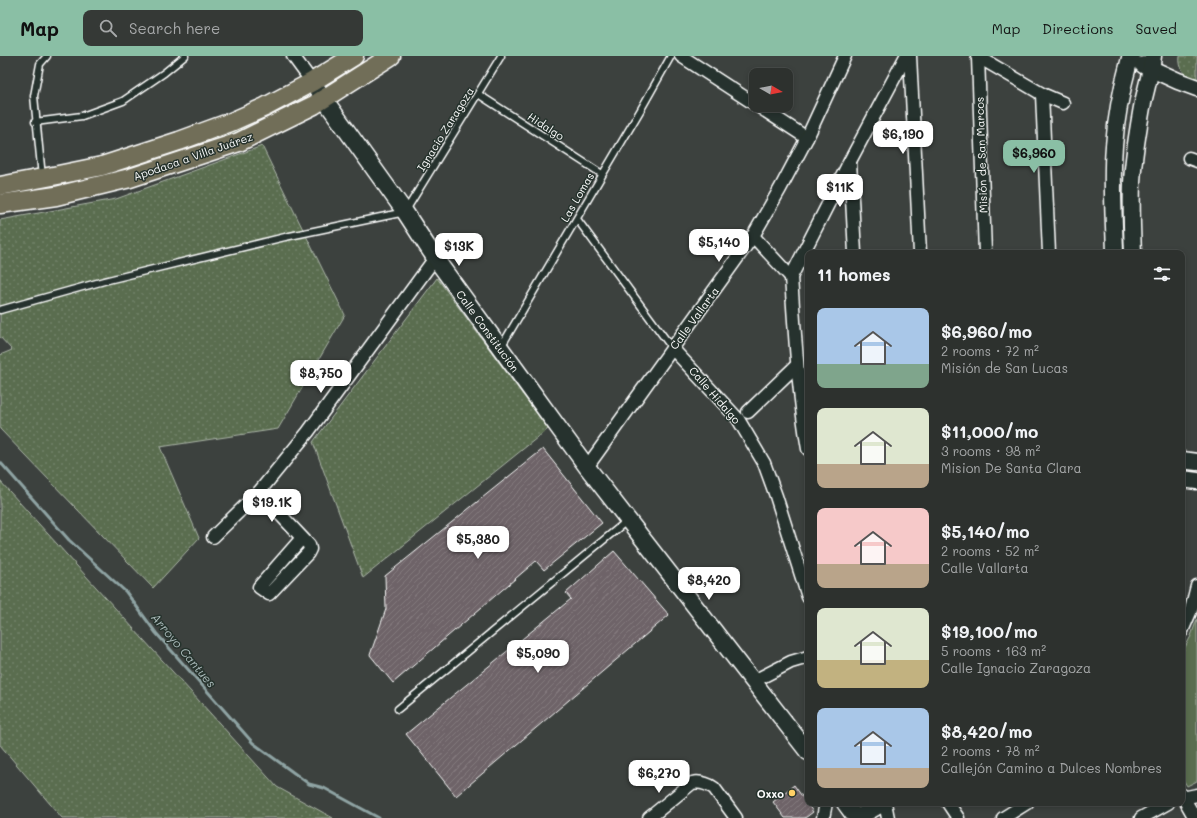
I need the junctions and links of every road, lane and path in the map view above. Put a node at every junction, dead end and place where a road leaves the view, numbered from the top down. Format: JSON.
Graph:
{"nodes":[{"id":1,"x":47,"y":56,"type":"edge"},
{"id":2,"x":185,"y":56,"type":"edge"},
{"id":3,"x":293,"y":56,"type":"edge"},
{"id":4,"x":354,"y":56,"type":"edge"},
{"id":5,"x":391,"y":56,"type":"edge"},
{"id":6,"x":501,"y":56,"type":"edge"},
{"id":7,"x":670,"y":56,"type":"edge"},
{"id":8,"x":681,"y":56,"type":"edge"},
{"id":9,"x":845,"y":56,"type":"edge"},
{"id":10,"x":906,"y":56,"type":"edge"},
{"id":11,"x":910,"y":56,"type":"edge"},
{"id":12,"x":977,"y":56,"type":"edge"},
{"id":13,"x":1129,"y":57,"type":"edge"},
{"id":14,"x":1152,"y":63,"type":"edge"},
{"id":15,"x":312,"y":82,"type":"junction"},
{"id":16,"x":1197,"y":88,"type":"edge"},
{"id":17,"x":478,"y":94,"type":"junction"},
{"id":18,"x":1042,"y":94,"type":"junction"},
{"id":19,"x":324,"y":99,"type":"junction"},
{"id":20,"x":1063,"y":103,"type":"dead end"},
{"id":21,"x":35,"y":122,"type":"junction"},
{"id":22,"x":807,"y":138,"type":"junction"},
{"id":23,"x":850,"y":161,"type":"junction"},
{"id":24,"x":602,"y":174,"type":"junction"},
{"id":25,"x":42,"y":178,"type":"junction"},
{"id":26,"x":0,"y":186,"type":"edge"},
{"id":27,"x":0,"y":204,"type":"edge"},
{"id":28,"x":405,"y":212,"type":"junction"},
{"id":29,"x":577,"y":219,"type":"junction"},
{"id":30,"x":753,"y":236,"type":"junction"},
{"id":31,"x":855,"y":250,"type":"edge"},
{"id":32,"x":920,"y":250,"type":"edge"},
{"id":33,"x":985,"y":250,"type":"edge"},
{"id":34,"x":1049,"y":250,"type":"edge"},
{"id":35,"x":1115,"y":250,"type":"edge"},
{"id":36,"x":1133,"y":250,"type":"edge"},
{"id":37,"x":435,"y":258,"type":"junction"},
{"id":38,"x":791,"y":277,"type":"junction"},
{"id":39,"x":0,"y":310,"type":"edge"},
{"id":40,"x":500,"y":348,"type":"junction"},
{"id":41,"x":672,"y":348,"type":"junction"},
{"id":42,"x":796,"y":365,"type":"junction"},
{"id":43,"x":804,"y":393,"type":"edge"},
{"id":44,"x":805,"y":407,"type":"edge"},
{"id":45,"x":748,"y":412,"type":"dead end"},
{"id":46,"x":1185,"y":460,"type":"edge"},
{"id":47,"x":1197,"y":462,"type":"edge"},
{"id":48,"x":587,"y":467,"type":"junction"},
{"id":49,"x":1185,"y":480,"type":"edge"},
{"id":50,"x":1197,"y":482,"type":"edge"},
{"id":51,"x":258,"y":492,"type":"junction"},
{"id":52,"x":628,"y":520,"type":"junction"},
{"id":53,"x":213,"y":537,"type":"dead end"},
{"id":54,"x":302,"y":538,"type":"junction"},
{"id":55,"x":1197,"y":586,"type":"edge"},
{"id":56,"x":805,"y":588,"type":"edge"},
{"id":57,"x":1185,"y":624,"type":"edge"},
{"id":58,"x":805,"y":658,"type":"edge"},
{"id":59,"x":754,"y":681,"type":"junction"},
{"id":60,"x":398,"y":709,"type":"dead end"},
{"id":61,"x":805,"y":748,"type":"edge"},
{"id":62,"x":1197,"y":795,"type":"edge"},
{"id":63,"x":1185,"y":797,"type":"edge"},
{"id":64,"x":1185,"y":800,"type":"edge"},
{"id":65,"x":825,"y":806,"type":"edge"},
{"id":66,"x":870,"y":806,"type":"edge"},
{"id":67,"x":885,"y":806,"type":"edge"},
{"id":68,"x":950,"y":806,"type":"edge"},
{"id":69,"x":1022,"y":806,"type":"edge"},
{"id":70,"x":1163,"y":806,"type":"edge"},
{"id":71,"x":852,"y":810,"type":"edge"},
{"id":72,"x":651,"y":817,"type":"edge"},
{"id":73,"x":736,"y":818,"type":"edge"},
{"id":74,"x":823,"y":818,"type":"edge"},
{"id":75,"x":888,"y":818,"type":"edge"},
{"id":76,"x":958,"y":818,"type":"edge"},
{"id":77,"x":1003,"y":818,"type":"edge"},
{"id":78,"x":1141,"y":818,"type":"edge"},
{"id":79,"x":1195,"y":818,"type":"edge"}],
"edges":[{"from":1,"to":21,"type":"lane"},
{"from":2,"to":21,"type":"lane"},
{"from":3,"to":15,"type":"street","name":"Calle Constitución"},
{"from":4,"to":15,"type":"main road","name":"Apodaca a Villa Juárez"},
{"from":5,"to":19,"type":"main road","name":"Apodaca a Villa Juárez"},
{"from":6,"to":17,"type":"lane","name":"Ignacio Zaragoza"},
{"from":7,"to":24,"type":"lane","name":"Las Lomas"},
{"from":8,"to":22,"type":"street"},
{"from":9,"to":22,"type":"street","name":"Calle Vallarta"},
{"from":10,"to":23,"type":"street"},
{"from":11,"to":32,"type":"street"},
{"from":12,"to":18,"type":"street"},
{"from":12,"to":33,"type":"street","name":"Misión de San Marcos"},
{"from":13,"to":14,"type":"main road"},
{"from":13,"to":35,"type":"main road"},
{"from":14,"to":16,"type":"main road"},
{"from":14,"to":36,"type":"main road"},
{"from":15,"to":19,"type":"main road","name":"Calle Constitución"},
{"from":15,"to":25,"type":"main road","name":"Apodaca a Villa Juárez"},
{"from":17,"to":24,"type":"lane","name":"Hidalgo"},
{"from":17,"to":28,"type":"lane","name":"Ignacio Zaragoza"},
{"from":18,"to":20,"type":"street"},
{"from":18,"to":34,"type":"street"},
{"from":19,"to":27,"type":"main road","name":"Apodaca a Villa Juárez"},
{"from":19,"to":28,"type":"main road","name":"Calle Constitución"},
{"from":21,"to":25,"type":"lane"},
{"from":22,"to":30,"type":"street","name":"Calle Vallarta"},
{"from":23,"to":31,"type":"street"},
{"from":23,"to":38,"type":"street"},
{"from":24,"to":29,"type":"lane","name":"Las Lomas"},
{"from":25,"to":26,"type":"main road","name":"Apodaca a Villa Juárez"},
{"from":28,"to":37,"type":"main road","name":"Calle Constitución"},
{"from":28,"to":39,"type":"lane"},
{"from":29,"to":40,"type":"lane","name":"Las Lomas"},
{"from":29,"to":41,"type":"lane","name":"Calle Hidalgo"},
{"from":30,"to":38,"type":"street"},
{"from":30,"to":41,"type":"street","name":"Calle Vallarta"},
{"from":37,"to":40,"type":"main road","name":"Calle Constitución"},
{"from":37,"to":51,"type":"street"},
{"from":38,"to":42,"type":"street"},
{"from":40,"to":48,"type":"main road","name":"Calle Constitución"},
{"from":41,"to":48,"type":"street","name":"Calle Vallarta"},
{"from":41,"to":56,"type":"street","name":"Calle Hidalgo"},
{"from":42,"to":43,"type":"street"},
{"from":42,"to":45,"type":"street"},
{"from":43,"to":44,"type":"street"},
{"from":46,"to":47,"type":"main road"},
{"from":48,"to":52,"type":"main road","name":"Calle Constitución"},
{"from":49,"to":50,"type":"main road"},
{"from":51,"to":53,"type":"street"},
{"from":51,"to":54,"type":"street"},
{"from":52,"to":59,"type":"main road","name":"Calle Constitución"},
{"from":52,"to":60,"type":"lane"},
{"from":54,"to":54,"type":"street"},
{"from":55,"to":57,"type":"street"},
{"from":58,"to":59,"type":"street"},
{"from":59,"to":61,"type":"main road","name":"Calle Constitución"},
{"from":62,"to":63,"type":"street"},
{"from":64,"to":79,"type":"street"},
{"from":65,"to":74,"type":"street"},
{"from":66,"to":71,"type":"main road"},
{"from":67,"to":75,"type":"street"},
{"from":68,"to":76,"type":"street"},
{"from":69,"to":77,"type":"street"},
{"from":70,"to":78,"type":"street"},
{"from":72,"to":73,"type":"street"}]}
